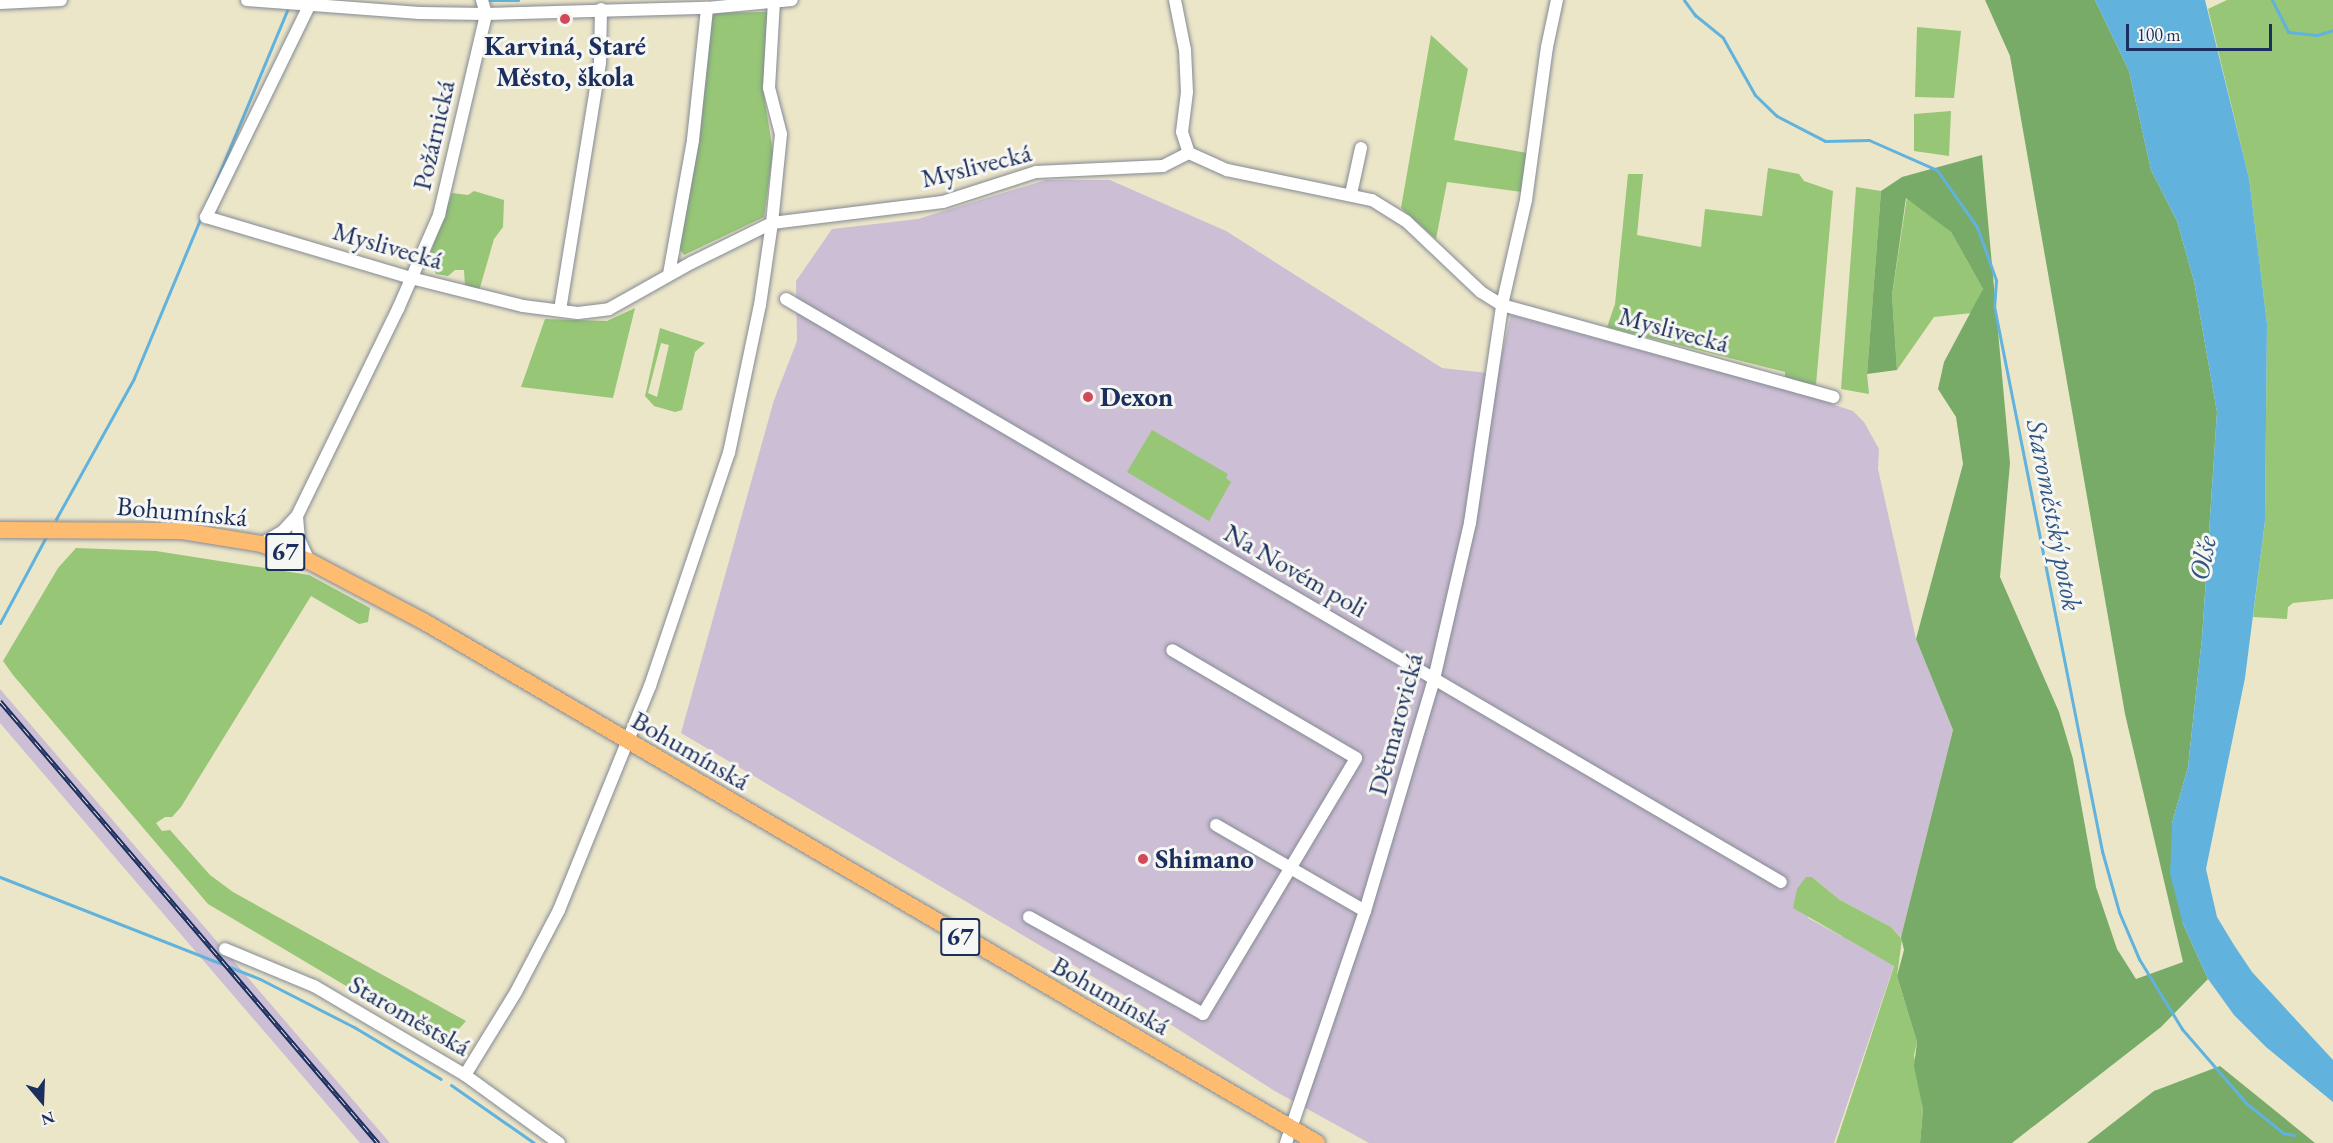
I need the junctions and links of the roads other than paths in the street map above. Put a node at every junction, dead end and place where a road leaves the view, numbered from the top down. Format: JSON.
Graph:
{"nodes":[{"id":1,"x":61,"y":0,"type":"edge"},
{"id":2,"x":247,"y":0,"type":"edge"},
{"id":3,"x":792,"y":0,"type":"edge"},
{"id":4,"x":1175,"y":0,"type":"edge"},
{"id":5,"x":1557,"y":0,"type":"edge"},
{"id":6,"x":774,"y":2,"type":"edge"},
{"id":7,"x":0,"y":3,"type":"edge"},
{"id":8,"x":483,"y":5,"type":"edge"},
{"id":9,"x":309,"y":6,"type":"junction"},
{"id":10,"x":707,"y":8,"type":"junction"},
{"id":11,"x":601,"y":9,"type":"junction"},
{"id":12,"x":1361,"y":148,"type":"dead end"},
{"id":13,"x":1189,"y":153,"type":"junction"},
{"id":14,"x":1351,"y":194,"type":"junction"},
{"id":15,"x":772,"y":223,"type":"junction"},
{"id":16,"x":669,"y":274,"type":"junction"},
{"id":17,"x":411,"y":278,"type":"junction"},
{"id":18,"x":786,"y":299,"type":"dead end"},
{"id":19,"x":1502,"y":305,"type":"junction"},
{"id":20,"x":560,"y":310,"type":"junction"},
{"id":21,"x":1833,"y":397,"type":"dead end"},
{"id":22,"x":297,"y":516,"type":"junction"},
{"id":23,"x":0,"y":530,"type":"edge"},
{"id":24,"x":261,"y":544,"type":"junction"},
{"id":25,"x":309,"y":561,"type":"junction"},
{"id":26,"x":1172,"y":650,"type":"dead end"},
{"id":27,"x":1434,"y":679,"type":"junction"},
{"id":28,"x":626,"y":741,"type":"junction"},
{"id":29,"x":1216,"y":825,"type":"dead end"},
{"id":30,"x":1290,"y":868,"type":"junction"},
{"id":31,"x":1781,"y":882,"type":"dead end"},
{"id":32,"x":1365,"y":911,"type":"junction"},
{"id":33,"x":1029,"y":917,"type":"dead end"},
{"id":34,"x":225,"y":949,"type":"dead end"},
{"id":35,"x":465,"y":1075,"type":"junction"},
{"id":36,"x":1287,"y":1136,"type":"edge"},
{"id":37,"x":559,"y":1143,"type":"edge"},
{"id":38,"x":1317,"y":1143,"type":"edge"}],
"edges":[{"from":1,"to":7,"type":"street"},
{"from":2,"to":9,"type":"street"},
{"from":3,"to":6,"type":"street"},
{"from":4,"to":13,"type":"street"},
{"from":5,"to":19,"type":"street"},
{"from":6,"to":10,"type":"street"},
{"from":6,"to":15,"type":"street"},
{"from":8,"to":9,"type":"street"},
{"from":8,"to":11,"type":"street"},
{"from":8,"to":17,"type":"street","name":"Požárnická"},
{"from":9,"to":17,"type":"street","name":"Myslivecká"},
{"from":10,"to":11,"type":"street"},
{"from":10,"to":16,"type":"street"},
{"from":11,"to":20,"type":"street"},
{"from":12,"to":14,"type":"street"},
{"from":13,"to":14,"type":"street","name":"Myslivecká"},
{"from":13,"to":15,"type":"street","name":"Myslivecká"},
{"from":14,"to":19,"type":"street","name":"Myslivecká"},
{"from":15,"to":16,"type":"street","name":"Myslivecká"},
{"from":15,"to":28,"type":"street"},
{"from":16,"to":20,"type":"street","name":"Myslivecká"},
{"from":17,"to":20,"type":"street","name":"Myslivecká"},
{"from":17,"to":22,"type":"street","name":"Požárnická"},
{"from":18,"to":27,"type":"street","name":"Na Novém poli"},
{"from":19,"to":21,"type":"street","name":"Myslivecká"},
{"from":19,"to":27,"type":"street","name":"Dětmarovická"},
{"from":22,"to":24,"type":"street"},
{"from":22,"to":25,"type":"street"},
{"from":23,"to":24,"type":"main road","name":"Bohumínská","number":"67"},
{"from":24,"to":25,"type":"main road","name":"Bohumínská","number":"67"},
{"from":25,"to":28,"type":"main road","name":"Bohumínská","number":"67"},
{"from":26,"to":30,"type":"street"},
{"from":27,"to":31,"type":"street","name":"Na Novém poli"},
{"from":27,"to":32,"type":"street","name":"Dětmarovická"},
{"from":28,"to":35,"type":"street"},
{"from":28,"to":36,"type":"main road","name":"Bohumínská","number":"67"},
{"from":29,"to":30,"type":"street"},
{"from":30,"to":32,"type":"street"},
{"from":30,"to":33,"type":"street"},
{"from":32,"to":36,"type":"street","name":"Dětmarovická"},
{"from":34,"to":35,"type":"street","name":"Staroměstská"},
{"from":35,"to":37,"type":"street","name":"Staroměstská"},
{"from":36,"to":38,"type":"main road","name":"Bohumínská","number":"67"}]}
